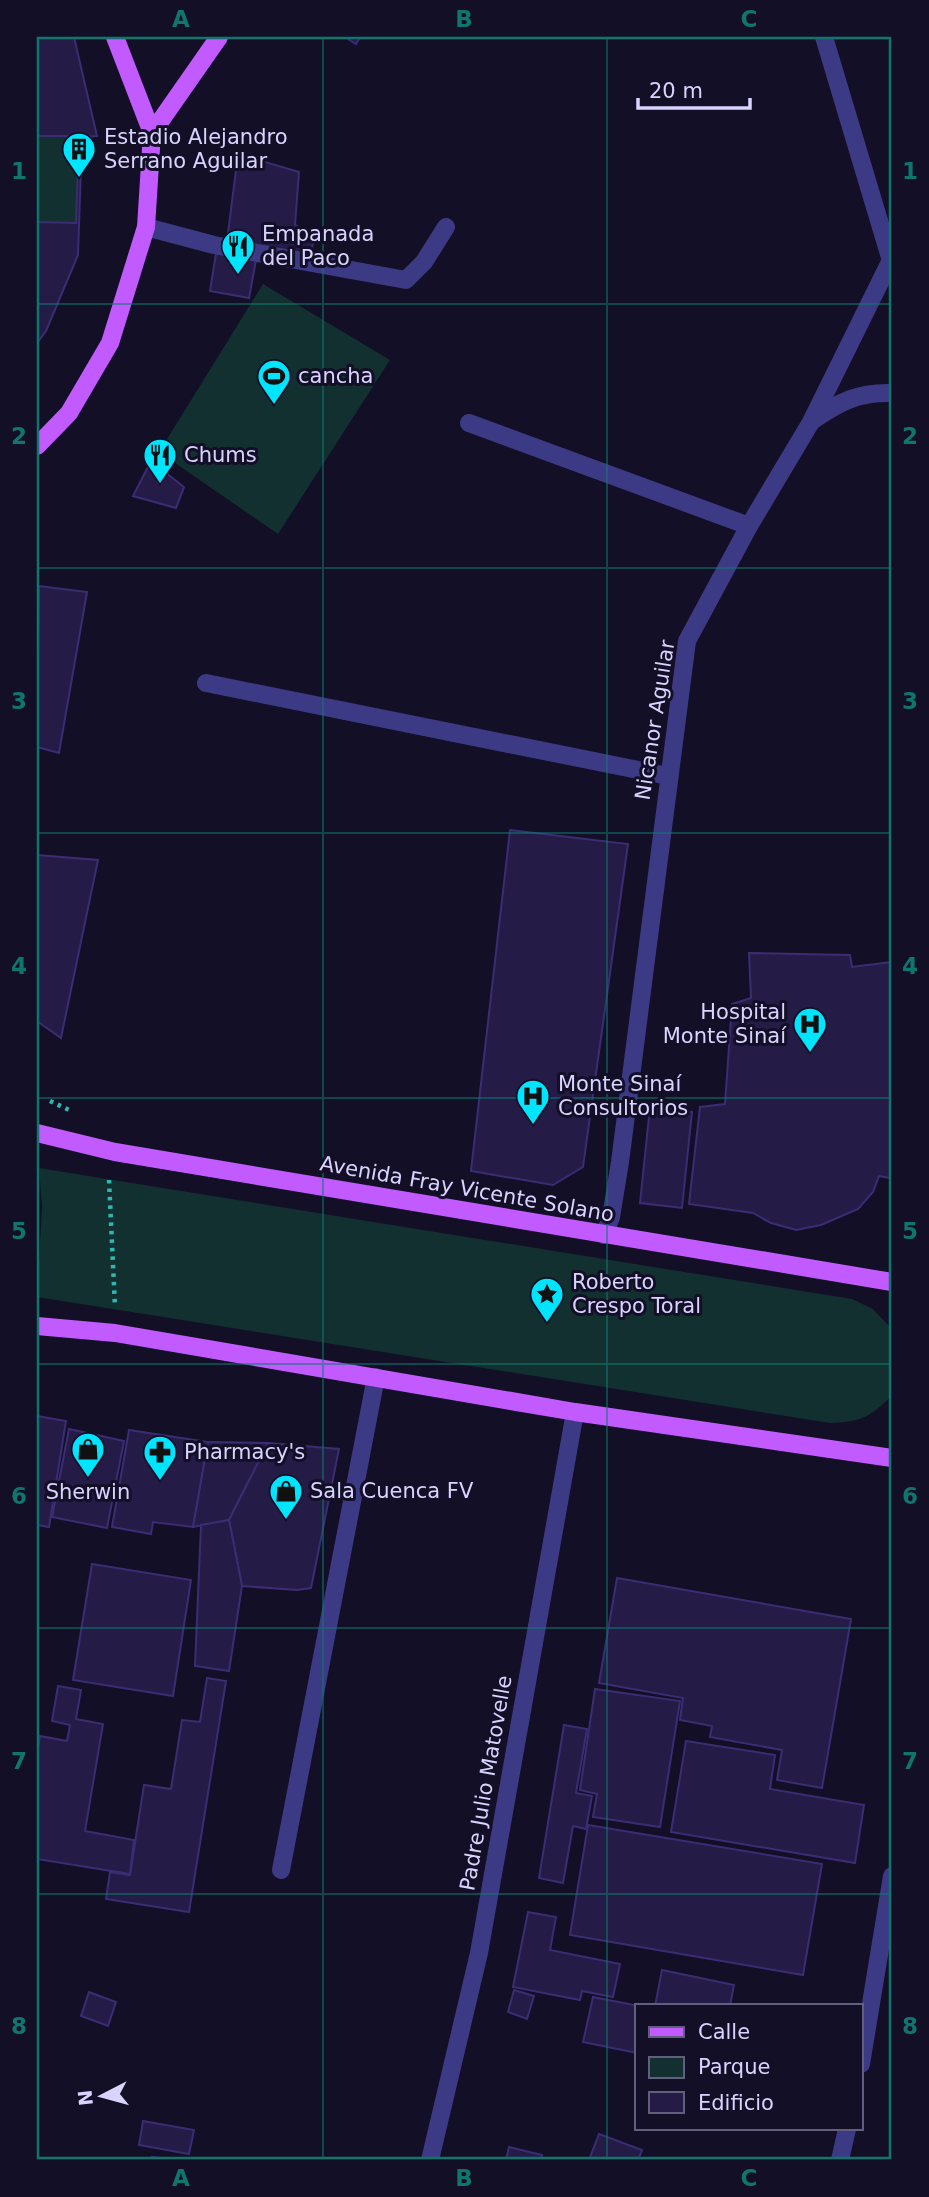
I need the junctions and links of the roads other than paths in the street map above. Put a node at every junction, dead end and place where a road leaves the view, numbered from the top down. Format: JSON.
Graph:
{"nodes":[{"id":1,"x":115,"y":37,"type":"edge"},
{"id":2,"x":219,"y":37,"type":"edge"},
{"id":3,"x":824,"y":37,"type":"edge"},
{"id":4,"x":152,"y":133,"type":"junction"},
{"id":5,"x":146,"y":227,"type":"junction"},
{"id":6,"x":446,"y":227,"type":"dead end"},
{"id":7,"x":892,"y":260,"type":"edge"},
{"id":8,"x":892,"y":393,"type":"edge"},
{"id":9,"x":811,"y":422,"type":"junction"},
{"id":10,"x":470,"y":423,"type":"dead end"},
{"id":11,"x":37,"y":446,"type":"edge"},
{"id":12,"x":749,"y":526,"type":"junction"},
{"id":13,"x":206,"y":683,"type":"dead end"},
{"id":14,"x":668,"y":776,"type":"junction"},
{"id":15,"x":37,"y":1133,"type":"edge"},
{"id":16,"x":604,"y":1235,"type":"junction"},
{"id":17,"x":892,"y":1282,"type":"edge"},
{"id":18,"x":37,"y":1326,"type":"edge"},
{"id":19,"x":376,"y":1377,"type":"junction"},
{"id":20,"x":575,"y":1412,"type":"junction"},
{"id":21,"x":892,"y":1458,"type":"edge"},
{"id":22,"x":281,"y":1870,"type":"dead end"},
{"id":23,"x":892,"y":1876,"type":"edge"},
{"id":24,"x":862,"y":2058,"type":"edge"},
{"id":25,"x":847,"y":2130,"type":"edge"},
{"id":26,"x":429,"y":2160,"type":"edge"},
{"id":27,"x":840,"y":2160,"type":"edge"}],
"edges":[{"from":1,"to":4,"type":"main road"},
{"from":2,"to":4,"type":"main road"},
{"from":3,"to":7,"type":"street"},
{"from":4,"to":5,"type":"main road"},
{"from":5,"to":6,"type":"street"},
{"from":5,"to":11,"type":"main road"},
{"from":7,"to":9,"type":"street","name":"Nicanor Aguilar"},
{"from":8,"to":9,"type":"street"},
{"from":9,"to":12,"type":"street","name":"Nicanor Aguilar"},
{"from":10,"to":12,"type":"street"},
{"from":12,"to":14,"type":"street","name":"Nicanor Aguilar"},
{"from":13,"to":14,"type":"street"},
{"from":14,"to":16,"type":"street","name":"Nicanor Aguilar"},
{"from":15,"to":16,"type":"main road","name":"Avenida Fray Vicente Solano"},
{"from":16,"to":17,"type":"main road","name":"Avenida Fray Vicente Solano"},
{"from":18,"to":19,"type":"main road"},
{"from":19,"to":20,"type":"main road"},
{"from":19,"to":22,"type":"street"},
{"from":20,"to":21,"type":"main road"},
{"from":20,"to":26,"type":"street","name":"Padre Julio Matovelle"},
{"from":23,"to":24,"type":"street"},
{"from":25,"to":27,"type":"street"}]}
